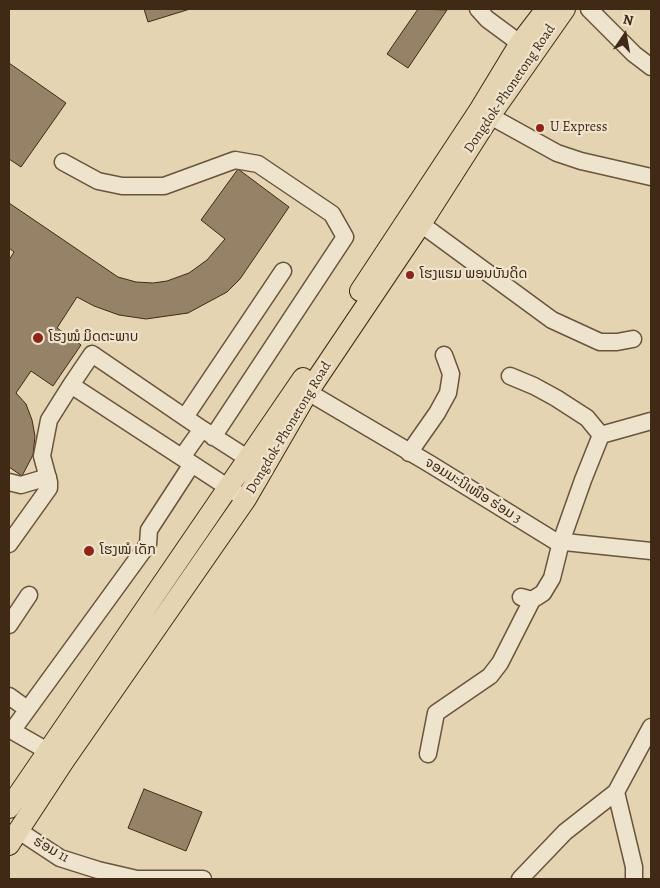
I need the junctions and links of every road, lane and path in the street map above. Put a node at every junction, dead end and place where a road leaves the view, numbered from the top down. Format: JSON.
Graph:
{"nodes":[{"id":1,"x":478,"y":9,"type":"edge"},
{"id":2,"x":546,"y":9,"type":"edge"},
{"id":3,"x":565,"y":9,"type":"edge"},
{"id":4,"x":589,"y":9,"type":"edge"},
{"id":5,"x":527,"y":48,"type":"junction"},
{"id":6,"x":651,"y":67,"type":"edge"},
{"id":7,"x":490,"y":116,"type":"junction"},
{"id":8,"x":63,"y":162,"type":"dead end"},
{"id":9,"x":651,"y":177,"type":"edge"},
{"id":10,"x":421,"y":224,"type":"junction"},
{"id":11,"x":283,"y":271,"type":"dead end"},
{"id":12,"x":633,"y":339,"type":"dead end"},
{"id":13,"x":444,"y":355,"type":"dead end"},
{"id":14,"x":510,"y":376,"type":"dead end"},
{"id":15,"x":71,"y":385,"type":"junction"},
{"id":16,"x":308,"y":392,"type":"junction"},
{"id":17,"x":185,"y":417,"type":"junction"},
{"id":18,"x":651,"y":421,"type":"edge"},
{"id":19,"x":208,"y":433,"type":"junction"},
{"id":20,"x":601,"y":435,"type":"junction"},
{"id":21,"x":409,"y":453,"type":"junction"},
{"id":22,"x":247,"y":458,"type":"junction"},
{"id":23,"x":187,"y":460,"type":"junction"},
{"id":24,"x":264,"y":469,"type":"junction"},
{"id":25,"x":48,"y":477,"type":"junction"},
{"id":26,"x":9,"y":482,"type":"edge"},
{"id":27,"x":227,"y":488,"type":"junction"},
{"id":28,"x":246,"y":499,"type":"junction"},
{"id":29,"x":561,"y":542,"type":"junction"},
{"id":30,"x":9,"y":544,"type":"edge"},
{"id":31,"x":651,"y":551,"type":"edge"},
{"id":32,"x":30,"y":595,"type":"dead end"},
{"id":33,"x":9,"y":625,"type":"edge"},
{"id":34,"x":9,"y":696,"type":"edge"},
{"id":35,"x":26,"y":709,"type":"junction"},
{"id":36,"x":651,"y":727,"type":"edge"},
{"id":37,"x":10,"y":730,"type":"edge"},
{"id":38,"x":428,"y":754,"type":"dead end"},
{"id":39,"x":56,"y":756,"type":"junction"},
{"id":40,"x":616,"y":792,"type":"junction"},
{"id":41,"x":9,"y":808,"type":"edge"},
{"id":42,"x":14,"y":838,"type":"edge"},
{"id":43,"x":160,"y":879,"type":"edge"},
{"id":44,"x":203,"y":879,"type":"edge"},
{"id":45,"x":520,"y":879,"type":"edge"},
{"id":46,"x":634,"y":879,"type":"edge"}],
"edges":[{"from":1,"to":5,"type":"street"},
{"from":2,"to":5,"type":"main road","name":"Dongdok-Phonetong Road"},
{"from":3,"to":5,"type":"main road","name":"Dongdok-Phonetong Road"},
{"from":4,"to":6,"type":"street"},
{"from":5,"to":7,"type":"main road","name":"Dongdok-Phonetong Road"},
{"from":5,"to":22,"type":"main road","name":"Dongdok-Phonetong Road"},
{"from":7,"to":9,"type":"street"},
{"from":7,"to":10,"type":"main road","name":"Dongdok-Phonetong Road"},
{"from":8,"to":19,"type":"street"},
{"from":10,"to":12,"type":"street"},
{"from":10,"to":16,"type":"main road","name":"Dongdok-Phonetong Road"},
{"from":11,"to":17,"type":"street"},
{"from":13,"to":21,"type":"street"},
{"from":14,"to":20,"type":"street"},
{"from":15,"to":17,"type":"street"},
{"from":15,"to":23,"type":"street"},
{"from":15,"to":25,"type":"street"},
{"from":16,"to":21,"type":"street","name":"ຈອມມະນີເໜືອ ຮ່ອມ 3"},
{"from":16,"to":24,"type":"main road","name":"Dongdok-Phonetong Road"},
{"from":17,"to":19,"type":"street"},
{"from":18,"to":20,"type":"street"},
{"from":19,"to":22,"type":"street"},
{"from":19,"to":23,"type":"street"},
{"from":20,"to":29,"type":"street"},
{"from":21,"to":29,"type":"street","name":"ຈອມມະນີເໜືອ ຮ່ອມ 3"},
{"from":22,"to":24,"type":"street"},
{"from":22,"to":27,"type":"main road","name":"Dongdok-Phonetong Road"},
{"from":23,"to":27,"type":"street"},
{"from":23,"to":35,"type":"street"},
{"from":24,"to":28,"type":"main road","name":"Dongdok-Phonetong Road"},
{"from":25,"to":26,"type":"street"},
{"from":25,"to":30,"type":"street"},
{"from":27,"to":28,"type":"street"},
{"from":27,"to":39,"type":"main road","name":"Dongdok-Phonetong Road"},
{"from":28,"to":39,"type":"main road","name":"Dongdok-Phonetong Road"},
{"from":29,"to":31,"type":"street","name":"ຈອມມະນີເໜືອ ຮ່ອມ 3"},
{"from":29,"to":38,"type":"street"},
{"from":32,"to":33,"type":"street"},
{"from":34,"to":35,"type":"street"},
{"from":35,"to":37,"type":"street"},
{"from":36,"to":40,"type":"street"},
{"from":37,"to":39,"type":"street"},
{"from":39,"to":41,"type":"main road","name":"Dongdok-Phonetong Road"},
{"from":39,"to":42,"type":"main road","name":"Dongdok-Phonetong Road"},
{"from":40,"to":45,"type":"street"},
{"from":40,"to":46,"type":"street"},
{"from":42,"to":43,"type":"street","name":"ຮ່ອມ 11"},
{"from":43,"to":44,"type":"street","name":"ຮ່ອມ 11"}]}
